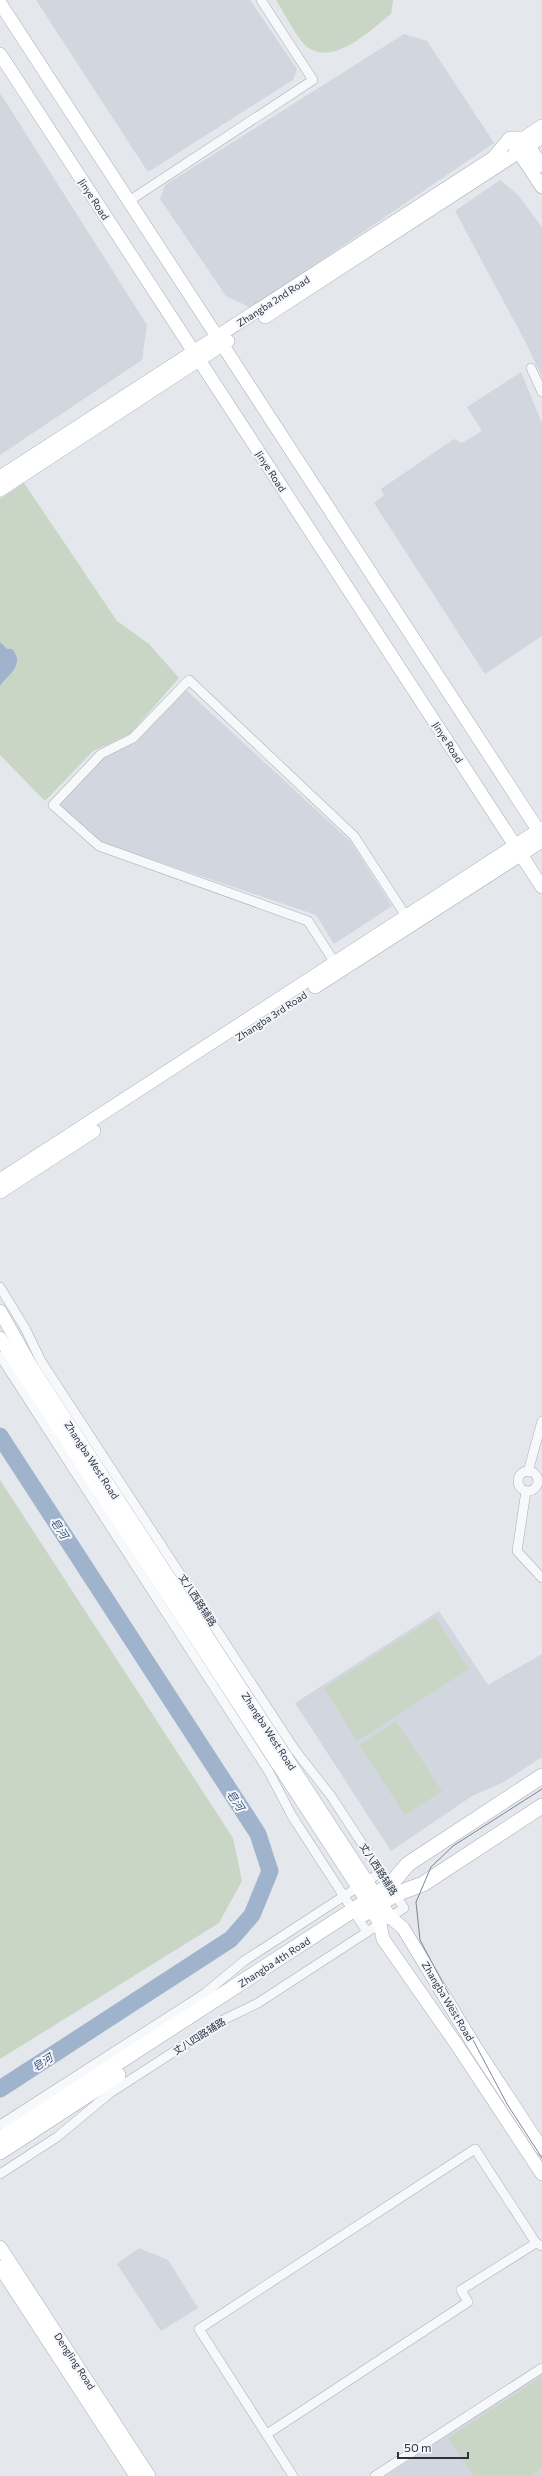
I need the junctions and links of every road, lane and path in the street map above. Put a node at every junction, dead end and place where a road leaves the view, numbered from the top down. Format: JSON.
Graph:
{"nodes":[{"id":1,"x":261,"y":0,"type":"edge"},
{"id":2,"x":1,"y":1,"type":"edge"},
{"id":3,"x":0,"y":54,"type":"edge"},
{"id":4,"x":542,"y":126,"type":"edge"},
{"id":5,"x":542,"y":137,"type":"edge"},
{"id":6,"x":524,"y":145,"type":"junction"},
{"id":7,"x":542,"y":166,"type":"edge"},
{"id":8,"x":542,"y":187,"type":"edge"},
{"id":9,"x":129,"y":201,"type":"junction"},
{"id":10,"x":219,"y":341,"type":"junction"},
{"id":11,"x":196,"y":356,"type":"junction"},
{"id":12,"x":531,"y":368,"type":"dead end"},
{"id":13,"x":542,"y":392,"type":"edge"},
{"id":14,"x":0,"y":477,"type":"edge"},
{"id":15,"x":0,"y":490,"type":"edge"},
{"id":16,"x":541,"y":834,"type":"edge"},
{"id":17,"x":518,"y":850,"type":"junction"},
{"id":18,"x":542,"y":887,"type":"edge"},
{"id":19,"x":406,"y":916,"type":"junction"},
{"id":20,"x":335,"y":963,"type":"junction"},
{"id":21,"x":0,"y":1180,"type":"edge"},
{"id":22,"x":0,"y":1192,"type":"edge"},
{"id":23,"x":0,"y":1287,"type":"edge"},
{"id":24,"x":0,"y":1311,"type":"edge"},
{"id":25,"x":0,"y":1338,"type":"edge"},
{"id":26,"x":0,"y":1356,"type":"edge"},
{"id":27,"x":542,"y":1421,"type":"edge"},
{"id":28,"x":528,"y":1472,"type":"junction"},
{"id":29,"x":526,"y":1491,"type":"junction"},
{"id":30,"x":542,"y":1578,"type":"edge"},
{"id":31,"x":542,"y":1776,"type":"edge"},
{"id":32,"x":542,"y":1806,"type":"edge"},
{"id":33,"x":381,"y":1872,"type":"junction"},
{"id":34,"x":362,"y":1884,"type":"junction"},
{"id":35,"x":393,"y":1890,"type":"junction"},
{"id":36,"x":344,"y":1896,"type":"junction"},
{"id":37,"x":368,"y":1906,"type":"junction"},
{"id":38,"x":404,"y":1908,"type":"joint"},
{"id":39,"x":385,"y":1920,"type":"junction"},
{"id":40,"x":367,"y":1932,"type":"junction"},
{"id":41,"x":0,"y":2125,"type":"edge"},
{"id":42,"x":0,"y":2139,"type":"edge"},
{"id":43,"x":542,"y":2149,"type":"edge"},
{"id":44,"x":0,"y":2152,"type":"edge"},
{"id":45,"x":0,"y":2174,"type":"edge"},
{"id":46,"x":542,"y":2174,"type":"edge"},
{"id":47,"x":539,"y":2244,"type":"edge"},
{"id":48,"x":0,"y":2246,"type":"edge"},
{"id":49,"x":0,"y":2267,"type":"edge"},
{"id":50,"x":542,"y":2368,"type":"edge"},
{"id":51,"x":266,"y":2434,"type":"junction"},
{"id":52,"x":136,"y":2476,"type":"edge"},
{"id":53,"x":149,"y":2476,"type":"edge"},
{"id":54,"x":293,"y":2476,"type":"edge"},
{"id":55,"x":375,"y":2476,"type":"edge"}],
"edges":[{"from":1,"to":9,"type":"street"},
{"from":2,"to":9,"type":"main road"},
{"from":3,"to":11,"type":"main road","name":"Jinye Road"},
{"from":4,"to":6,"type":"main road","name":"Zhangba 2nd Road"},
{"from":5,"to":6,"type":"main road","name":"Zhangba 2nd Road"},
{"from":6,"to":7,"type":"main road"},
{"from":6,"to":8,"type":"main road"},
{"from":6,"to":10,"type":"main road","name":"Zhangba 2nd Road"},
{"from":6,"to":10,"type":"main road","name":"Zhangba 2nd Road"},
{"from":9,"to":10,"type":"main road"},
{"from":10,"to":11,"type":"main road","name":"Zhangba 2nd Road"},
{"from":10,"to":16,"type":"main road"},
{"from":11,"to":14,"type":"main road","name":"Zhangba 2nd Road"},
{"from":11,"to":15,"type":"main road","name":"Zhangba 2nd Road"},
{"from":11,"to":17,"type":"main road","name":"Jinye Road"},
{"from":12,"to":13,"type":"street"},
{"from":16,"to":17,"type":"main road"},
{"from":17,"to":18,"type":"main road","name":"Jinye Road"},
{"from":17,"to":19,"type":"main road","name":"Zhangba 3rd Road"},
{"from":17,"to":22,"type":"main road","name":"Zhangba 3rd Road"},
{"from":19,"to":20,"type":"main road","name":"Zhangba 3rd Road"},
{"from":19,"to":20,"type":"street"},
{"from":20,"to":21,"type":"main road","name":"Zhangba 3rd Road"},
{"from":23,"to":33,"type":"street","name":"丈八西路辅路"},
{"from":24,"to":34,"type":"main road","name":"Zhangba West Road"},
{"from":25,"to":34,"type":"main road","name":"Zhangba West Road"},
{"from":26,"to":36,"type":"street"},
{"from":27,"to":28,"type":"street"},
{"from":28,"to":29,"type":"street"},
{"from":28,"to":29,"type":"street"},
{"from":29,"to":30,"type":"street"},
{"from":31,"to":35,"type":"main road","name":"Zhangba 4th Road"},
{"from":32,"to":35,"type":"main road","name":"Zhangba 4th Road"},
{"from":33,"to":34,"type":"street"},
{"from":33,"to":35,"type":"street","name":"丈八西路辅路"},
{"from":34,"to":36,"type":"street"},
{"from":34,"to":37,"type":"main road","name":"Zhangba West Road"},
{"from":35,"to":37,"type":"main road","name":"Zhangba 4th Road"},
{"from":35,"to":38,"type":"street","name":"丈八西路辅路"},
{"from":36,"to":37,"type":"street"},
{"from":36,"to":41,"type":"street"},
{"from":37,"to":39,"type":"main road","name":"Zhangba West Road"},
{"from":37,"to":40,"type":"street"},
{"from":37,"to":42,"type":"main road","name":"Zhangba 4th Road"},
{"from":37,"to":44,"type":"main road","name":"Zhangba 4th Road"},
{"from":38,"to":39,"type":"street","name":"丈八四路辅路"},
{"from":39,"to":40,"type":"street","name":"丈八四路辅路"},
{"from":39,"to":43,"type":"main road","name":"Zhangba West Road"},
{"from":39,"to":46,"type":"main road","name":"Zhangba West Road"},
{"from":40,"to":45,"type":"street","name":"丈八四路辅路"},
{"from":47,"to":51,"type":"street"},
{"from":47,"to":51,"type":"street"},
{"from":48,"to":53,"type":"main road","name":"Dengling Road"},
{"from":49,"to":52,"type":"main road","name":"Dengling Road"},
{"from":50,"to":55,"type":"street"},
{"from":51,"to":54,"type":"street"}]}
